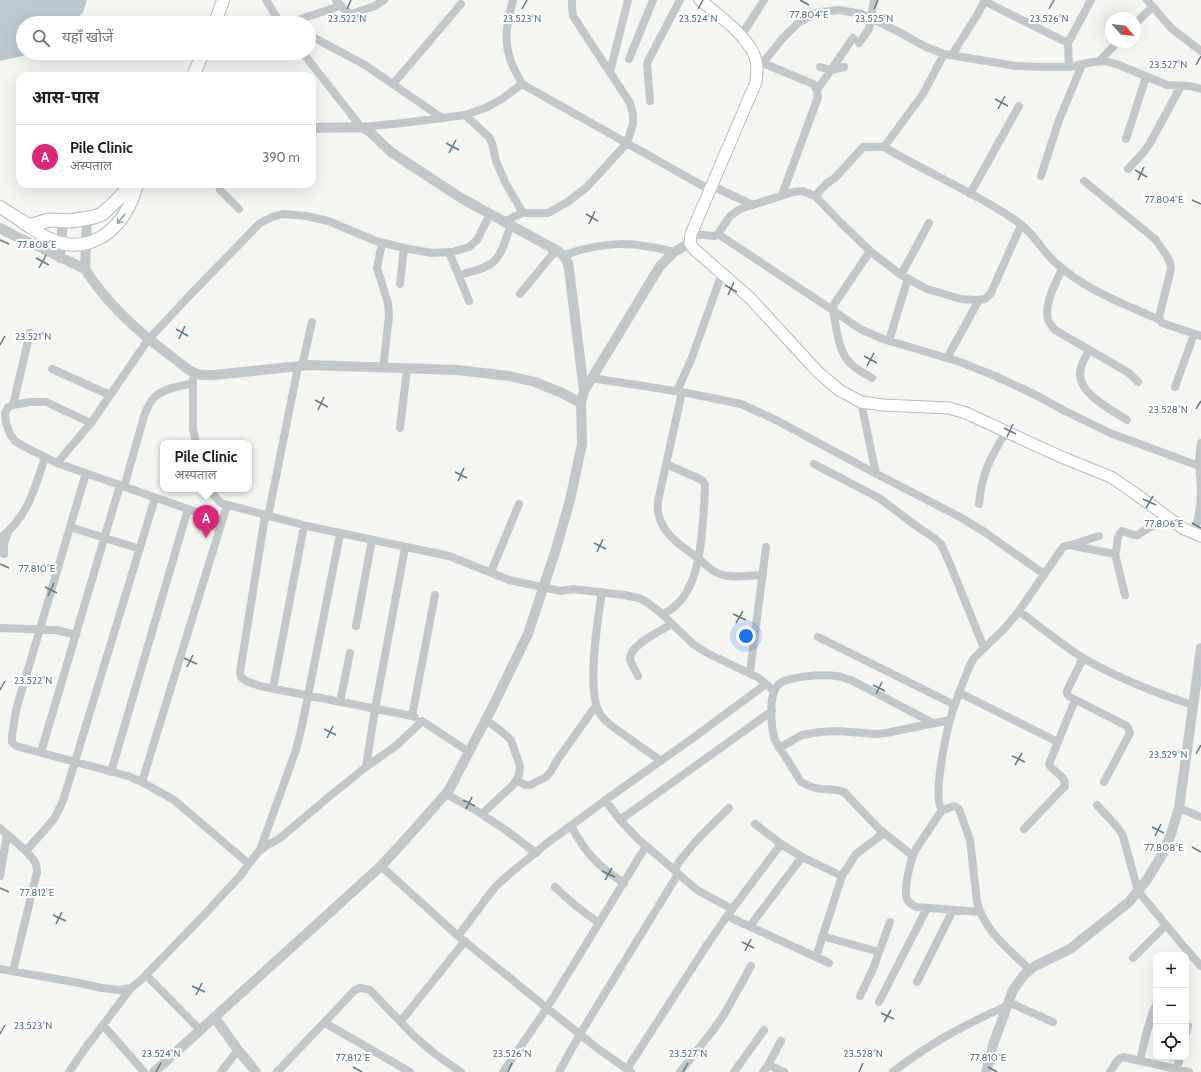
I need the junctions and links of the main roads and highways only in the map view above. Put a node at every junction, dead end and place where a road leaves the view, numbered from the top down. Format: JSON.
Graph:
{"nodes":[{"id":1,"x":223,"y":0,"type":"edge"},
{"id":2,"x":700,"y":0,"type":"edge"},
{"id":3,"x":217,"y":16,"type":"edge"},
{"id":4,"x":200,"y":60,"type":"edge"},
{"id":5,"x":195,"y":72,"type":"edge"},
{"id":6,"x":131,"y":188,"type":"edge"},
{"id":7,"x":136,"y":188,"type":"edge"},
{"id":8,"x":0,"y":207,"type":"edge"},
{"id":9,"x":25,"y":223,"type":"junction"},
{"id":10,"x":1197,"y":535,"type":"edge"}],
"edges":[{"from":1,"to":3,"type":"main road"},
{"from":2,"to":10,"type":"main road"},
{"from":4,"to":5,"type":"main road"},
{"from":6,"to":9,"type":"highway"},
{"from":7,"to":9,"type":"main road","one_way":true},
{"from":8,"to":9,"type":"main road"}]}
